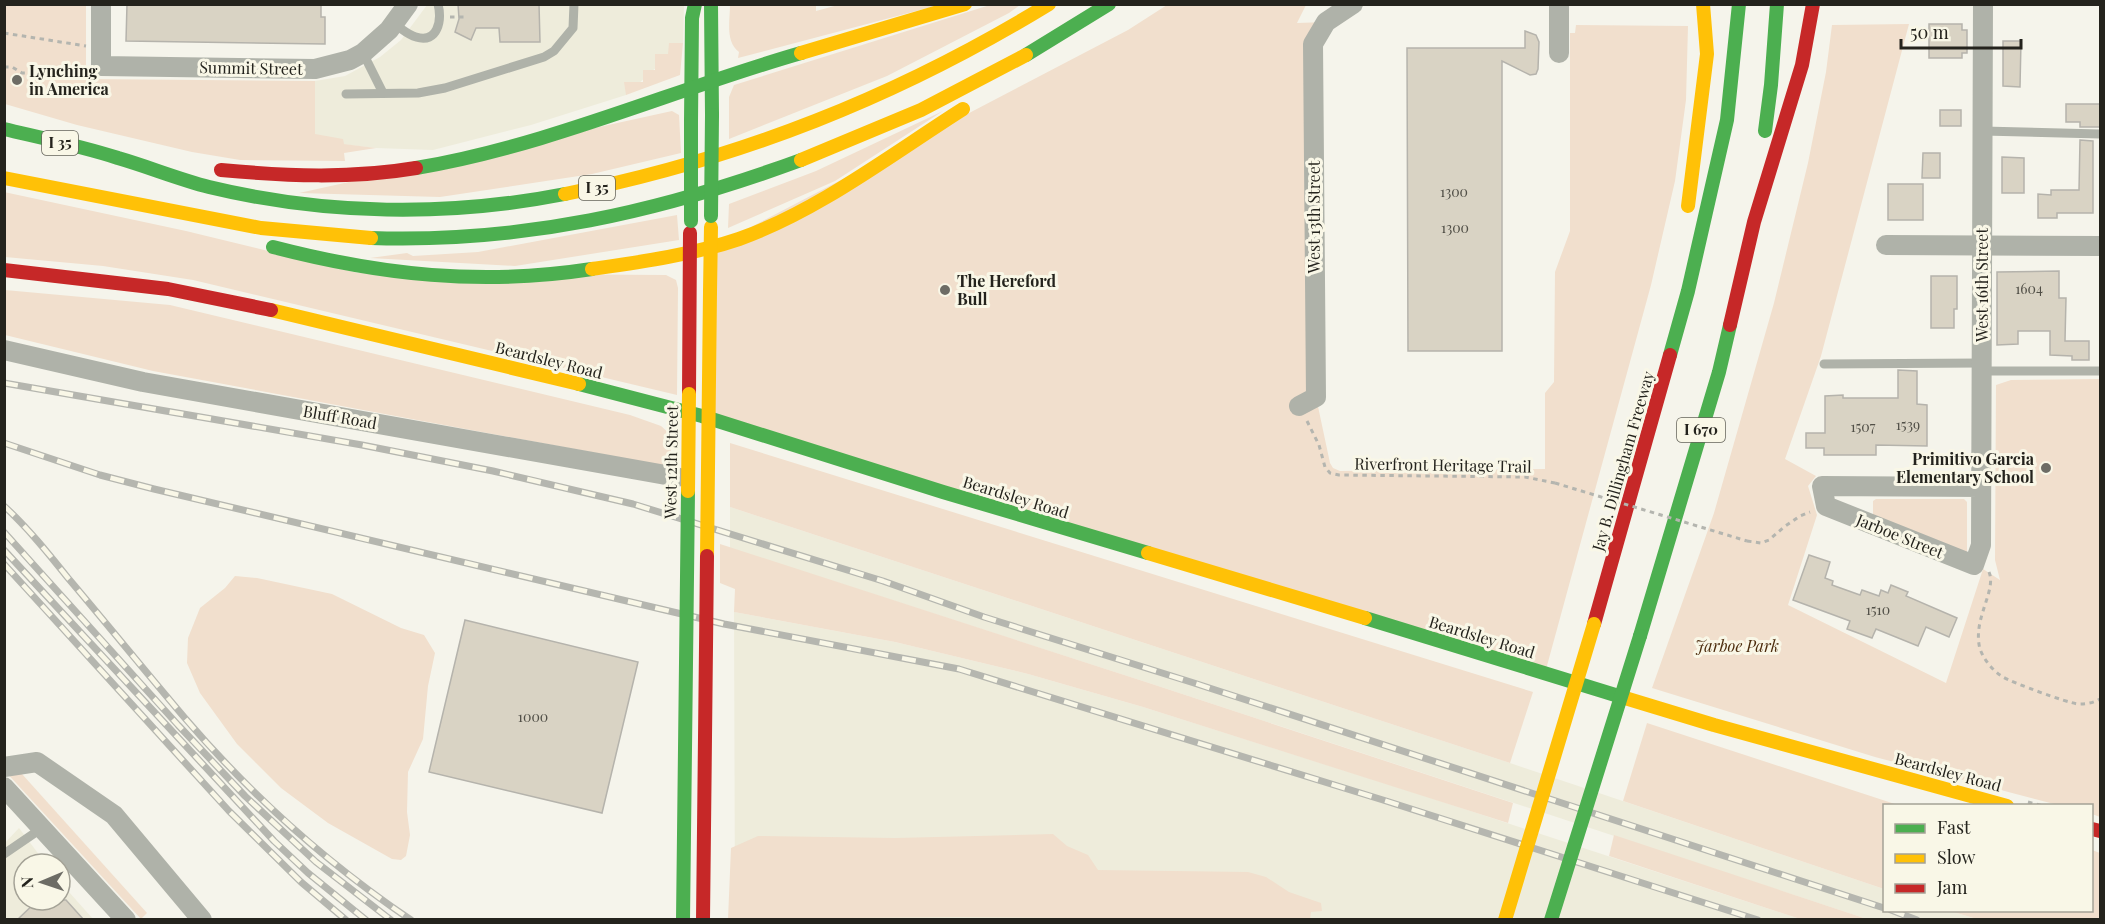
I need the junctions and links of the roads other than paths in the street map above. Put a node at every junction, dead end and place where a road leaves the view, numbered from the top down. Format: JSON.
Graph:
{"nodes":[{"id":1,"x":101,"y":4,"type":"edge"},
{"id":2,"x":408,"y":4,"type":"edge"},
{"id":3,"x":438,"y":4,"type":"edge"},
{"id":4,"x":574,"y":4,"type":"edge"},
{"id":5,"x":695,"y":4,"type":"edge"},
{"id":6,"x":711,"y":4,"type":"edge"},
{"id":7,"x":965,"y":4,"type":"edge"},
{"id":8,"x":1049,"y":4,"type":"edge"},
{"id":9,"x":1109,"y":4,"type":"edge"},
{"id":10,"x":1119,"y":4,"type":"edge"},
{"id":11,"x":1353,"y":4,"type":"edge"},
{"id":12,"x":1559,"y":4,"type":"edge"},
{"id":13,"x":1703,"y":4,"type":"edge"},
{"id":14,"x":1739,"y":4,"type":"edge"},
{"id":15,"x":1777,"y":4,"type":"edge"},
{"id":16,"x":1813,"y":4,"type":"edge"},
{"id":17,"x":1983,"y":4,"type":"edge"},
{"id":18,"x":392,"y":27,"type":"junction"},
{"id":19,"x":363,"y":53,"type":"junction"},
{"id":20,"x":1559,"y":53,"type":"dead end"},
{"id":21,"x":1011,"y":78,"type":"dead end"},
{"id":22,"x":713,"y":80,"type":"junction"},
{"id":23,"x":691,"y":87,"type":"junction"},
{"id":24,"x":382,"y":93,"type":"junction"},
{"id":25,"x":346,"y":94,"type":"dead end"},
{"id":26,"x":971,"y":104,"type":"dead end"},
{"id":27,"x":4,"y":129,"type":"edge"},
{"id":28,"x":1983,"y":131,"type":"junction"},
{"id":29,"x":2100,"y":134,"type":"edge"},
{"id":30,"x":115,"y":157,"type":"junction"},
{"id":31,"x":4,"y":178,"type":"edge"},
{"id":32,"x":60,"y":189,"type":"junction"},
{"id":33,"x":1754,"y":222,"type":"junction"},
{"id":34,"x":1686,"y":223,"type":"dead end"},
{"id":35,"x":230,"y":236,"type":"dead end"},
{"id":36,"x":261,"y":244,"type":"dead end"},
{"id":37,"x":1686,"y":245,"type":"dead end"},
{"id":38,"x":1886,"y":245,"type":"dead end"},
{"id":39,"x":2100,"y":246,"type":"edge"},
{"id":40,"x":1982,"y":247,"type":"junction"},
{"id":41,"x":711,"y":248,"type":"junction"},
{"id":42,"x":689,"y":252,"type":"junction"},
{"id":43,"x":4,"y":270,"type":"edge"},
{"id":44,"x":1688,"y":291,"type":"junction"},
{"id":45,"x":4,"y":350,"type":"edge"},
{"id":46,"x":1824,"y":364,"type":"dead end"},
{"id":47,"x":1981,"y":367,"type":"junction"},
{"id":48,"x":2100,"y":371,"type":"edge"},
{"id":49,"x":1299,"y":406,"type":"road end"},
{"id":50,"x":677,"y":477,"type":"dead end"},
{"id":51,"x":1981,"y":487,"type":"junction"},
{"id":52,"x":1974,"y":565,"type":"joint"},
{"id":53,"x":4,"y":767,"type":"edge"},
{"id":54,"x":4,"y":787,"type":"edge"},
{"id":55,"x":2000,"y":804,"type":"edge"},
{"id":56,"x":42,"y":828,"type":"junction"},
{"id":57,"x":1576,"y":840,"type":"junction"},
{"id":58,"x":4,"y":854,"type":"edge"},
{"id":59,"x":126,"y":920,"type":"edge"},
{"id":60,"x":202,"y":920,"type":"edge"},
{"id":61,"x":683,"y":920,"type":"edge"},
{"id":62,"x":703,"y":920,"type":"edge"},
{"id":63,"x":1504,"y":920,"type":"edge"},
{"id":64,"x":1551,"y":920,"type":"edge"},
{"id":65,"x":1561,"y":920,"type":"edge"}],
"edges":[{"from":1,"to":19,"type":"street","name":"Summit Street"},
{"from":2,"to":18,"type":"street","name":"Summit Street"},
{"from":3,"to":18,"type":"lane"},
{"from":4,"to":24,"type":"lane"},
{"from":5,"to":23,"type":"main road","name":"West 12th Street"},
{"from":6,"to":22,"type":"main road"},
{"from":7,"to":22,"type":"main road"},
{"from":8,"to":30,"type":"main road","number":"I 35"},
{"from":9,"to":32,"type":"main road","number":"I 35"},
{"from":10,"to":21,"type":"main road"},
{"from":11,"to":49,"type":"street","name":"West 13th Street"},
{"from":12,"to":20,"type":"street"},
{"from":13,"to":34,"type":"main road"},
{"from":14,"to":44,"type":"main road","name":"Jay B. Dillingham Freeway","number":"I 670"},
{"from":15,"to":33,"type":"main road","number":"I 670"},
{"from":16,"to":33,"type":"main road"},
{"from":17,"to":28,"type":"street","name":"West 16th Street"},
{"from":18,"to":19,"type":"street","name":"Summit Street"},
{"from":19,"to":24,"type":"lane"},
{"from":22,"to":23,"type":"main road"},
{"from":22,"to":41,"type":"main road","bridge":true},
{"from":23,"to":30,"type":"main road"},
{"from":23,"to":42,"type":"main road","name":"West 12th Street","bridge":true},
{"from":24,"to":25,"type":"lane"},
{"from":26,"to":41,"type":"main road"},
{"from":27,"to":30,"type":"main road","number":"I 35"},
{"from":28,"to":29,"type":"lane"},
{"from":28,"to":40,"type":"street","name":"West 16th Street"},
{"from":31,"to":32,"type":"main road","number":"I 35"},
{"from":32,"to":35,"type":"main road"},
{"from":33,"to":57,"type":"main road","number":"I 670","bridge":true},
{"from":36,"to":42,"type":"main road"},
{"from":37,"to":44,"type":"main road"},
{"from":38,"to":40,"type":"street"},
{"from":39,"to":40,"type":"street"},
{"from":40,"to":47,"type":"street","name":"West 16th Street"},
{"from":41,"to":42,"type":"main road"},
{"from":41,"to":62,"type":"main road","bridge":true},
{"from":42,"to":61,"type":"main road","name":"West 12th Street","bridge":true},
{"from":43,"to":55,"type":"main road","name":"Beardsley Road"},
{"from":44,"to":63,"type":"main road","name":"Jay B. Dillingham Freeway","number":"I 670","bridge":true},
{"from":45,"to":50,"type":"street","name":"Bluff Road"},
{"from":46,"to":47,"type":"lane"},
{"from":47,"to":48,"type":"lane"},
{"from":47,"to":51,"type":"street","name":"West 16th Street"},
{"from":51,"to":52,"type":"street","name":"West 16th Street"},
{"from":51,"to":52,"type":"street","name":"Jarboe Street"},
{"from":53,"to":60,"type":"street"},
{"from":54,"to":56,"type":"street"},
{"from":56,"to":58,"type":"lane"},
{"from":56,"to":59,"type":"street"},
{"from":57,"to":64,"type":"main road","number":"I 670","bridge":true},
{"from":57,"to":65,"type":"main road","bridge":true}]}
